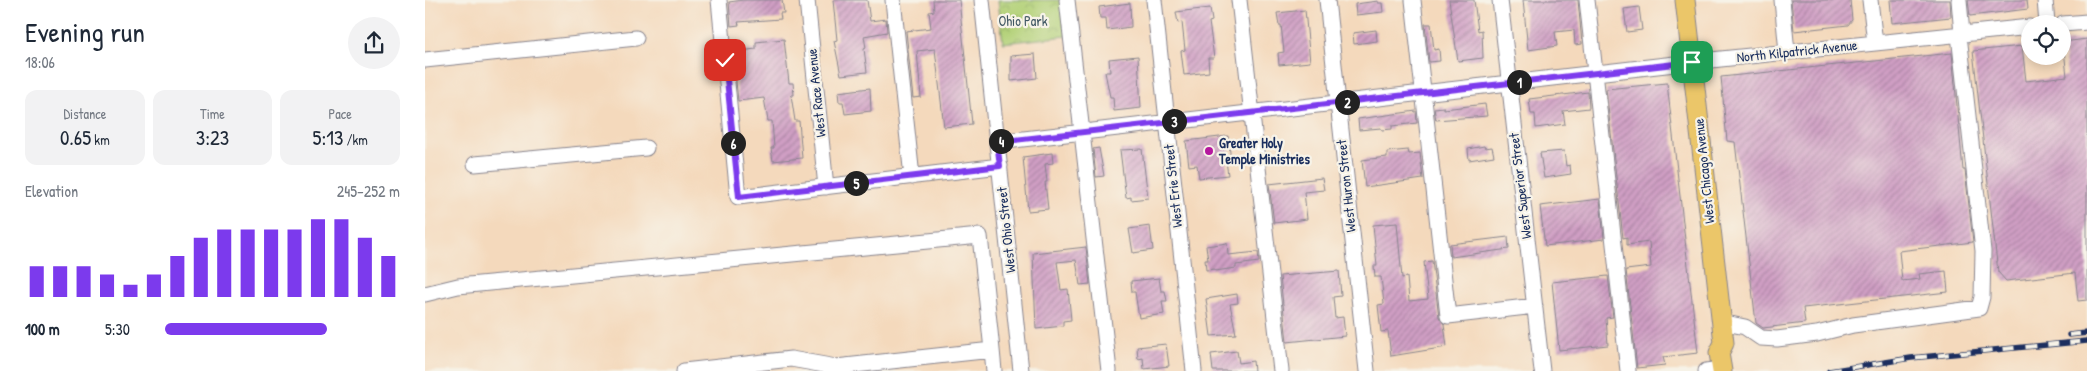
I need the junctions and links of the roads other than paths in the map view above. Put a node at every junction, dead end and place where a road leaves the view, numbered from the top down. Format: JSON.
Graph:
{"nodes":[{"id":1,"x":719,"y":0,"type":"edge"},
{"id":2,"x":807,"y":0,"type":"edge"},
{"id":3,"x":893,"y":0,"type":"edge"},
{"id":4,"x":982,"y":0,"type":"edge"},
{"id":5,"x":1067,"y":0,"type":"edge"},
{"id":6,"x":1154,"y":0,"type":"edge"},
{"id":7,"x":1239,"y":0,"type":"edge"},
{"id":8,"x":1327,"y":0,"type":"edge"},
{"id":9,"x":1413,"y":0,"type":"edge"},
{"id":10,"x":1500,"y":0,"type":"edge"},
{"id":11,"x":1587,"y":0,"type":"edge"},
{"id":12,"x":1685,"y":0,"type":"edge"},
{"id":13,"x":1782,"y":0,"type":"edge"},
{"id":14,"x":1870,"y":0,"type":"edge"},
{"id":15,"x":1959,"y":0,"type":"edge"},
{"id":16,"x":2045,"y":0,"type":"edge"},
{"id":17,"x":2046,"y":15,"type":"edge"},
{"id":18,"x":2087,"y":22,"type":"edge"},
{"id":19,"x":2071,"y":23,"type":"edge"},
{"id":20,"x":2021,"y":29,"type":"edge"},
{"id":21,"x":1961,"y":35,"type":"junction"},
{"id":22,"x":636,"y":38,"type":"dead end"},
{"id":23,"x":1875,"y":43,"type":"junction"},
{"id":24,"x":1787,"y":52,"type":"junction"},
{"id":25,"x":425,"y":60,"type":"edge"},
{"id":26,"x":1692,"y":62,"type":"junction"},
{"id":27,"x":1595,"y":73,"type":"junction"},
{"id":28,"x":1509,"y":83,"type":"junction"},
{"id":29,"x":1423,"y":93,"type":"junction"},
{"id":30,"x":1337,"y":103,"type":"junction"},
{"id":31,"x":1252,"y":112,"type":"junction"},
{"id":32,"x":1167,"y":122,"type":"junction"},
{"id":33,"x":1082,"y":132,"type":"junction"},
{"id":34,"x":997,"y":142,"type":"junction"},
{"id":35,"x":646,"y":148,"type":"dead end"},
{"id":36,"x":475,"y":164,"type":"dead end"},
{"id":37,"x":1000,"y":166,"type":"junction"},
{"id":38,"x":912,"y":177,"type":"junction"},
{"id":39,"x":826,"y":187,"type":"junction"},
{"id":40,"x":425,"y":294,"type":"edge"},
{"id":41,"x":1535,"y":306,"type":"junction"},
{"id":42,"x":1721,"y":322,"type":"junction"},
{"id":43,"x":992,"y":350,"type":"junction"},
{"id":44,"x":684,"y":371,"type":"edge"},
{"id":45,"x":994,"y":371,"type":"edge"},
{"id":46,"x":1021,"y":371,"type":"edge"},
{"id":47,"x":1109,"y":371,"type":"edge"},
{"id":48,"x":1194,"y":371,"type":"edge"},
{"id":49,"x":1281,"y":371,"type":"edge"},
{"id":50,"x":1367,"y":371,"type":"edge"},
{"id":51,"x":1542,"y":371,"type":"edge"},
{"id":52,"x":1628,"y":371,"type":"edge"},
{"id":53,"x":1720,"y":371,"type":"edge"}],
"edges":[{"from":1,"to":39,"type":"street"},
{"from":2,"to":39,"type":"street","name":"West Race Avenue"},
{"from":3,"to":38,"type":"street"},
{"from":4,"to":34,"type":"street","name":"West Ohio Street"},
{"from":5,"to":33,"type":"street"},
{"from":6,"to":32,"type":"street","name":"West Erie Street"},
{"from":7,"to":31,"type":"street"},
{"from":8,"to":30,"type":"street","name":"West Huron Street"},
{"from":9,"to":29,"type":"street"},
{"from":10,"to":28,"type":"street","name":"West Superior Street"},
{"from":11,"to":27,"type":"street"},
{"from":12,"to":26,"type":"main road","name":"West Chicago Avenue"},
{"from":13,"to":24,"type":"street"},
{"from":14,"to":23,"type":"street"},
{"from":15,"to":21,"type":"street"},
{"from":16,"to":17,"type":"street"},
{"from":18,"to":19,"type":"street"},
{"from":20,"to":21,"type":"street","name":"North Kilpatrick Avenue"},
{"from":21,"to":23,"type":"street","name":"North Kilpatrick Avenue"},
{"from":21,"to":42,"type":"street"},
{"from":22,"to":25,"type":"street"},
{"from":23,"to":24,"type":"street","name":"North Kilpatrick Avenue"},
{"from":24,"to":26,"type":"street","name":"North Kilpatrick Avenue"},
{"from":26,"to":27,"type":"street","name":"North Kilpatrick Avenue"},
{"from":26,"to":42,"type":"main road","name":"West Chicago Avenue"},
{"from":27,"to":28,"type":"street","name":"North Kilpatrick Avenue"},
{"from":27,"to":52,"type":"street"},
{"from":28,"to":29,"type":"street","name":"North Kilpatrick Avenue"},
{"from":28,"to":41,"type":"street","name":"West Superior Street"},
{"from":29,"to":30,"type":"street","name":"North Kilpatrick Avenue"},
{"from":29,"to":41,"type":"street"},
{"from":30,"to":31,"type":"street","name":"North Kilpatrick Avenue"},
{"from":30,"to":50,"type":"street","name":"West Huron Street"},
{"from":31,"to":32,"type":"street","name":"North Kilpatrick Avenue"},
{"from":31,"to":49,"type":"street"},
{"from":32,"to":33,"type":"street","name":"North Kilpatrick Avenue"},
{"from":32,"to":48,"type":"street","name":"West Erie Street"},
{"from":33,"to":34,"type":"street","name":"North Kilpatrick Avenue"},
{"from":33,"to":47,"type":"street"},
{"from":34,"to":37,"type":"street","name":"West Ohio Street"},
{"from":35,"to":36,"type":"street"},
{"from":37,"to":38,"type":"street"},
{"from":37,"to":46,"type":"street","name":"West Ohio Street"},
{"from":38,"to":39,"type":"street"},
{"from":40,"to":43,"type":"street"},
{"from":41,"to":51,"type":"street","name":"West Superior Street"},
{"from":42,"to":53,"type":"main road","name":"West Chicago Avenue"},
{"from":43,"to":44,"type":"street"},
{"from":43,"to":45,"type":"street"}]}
